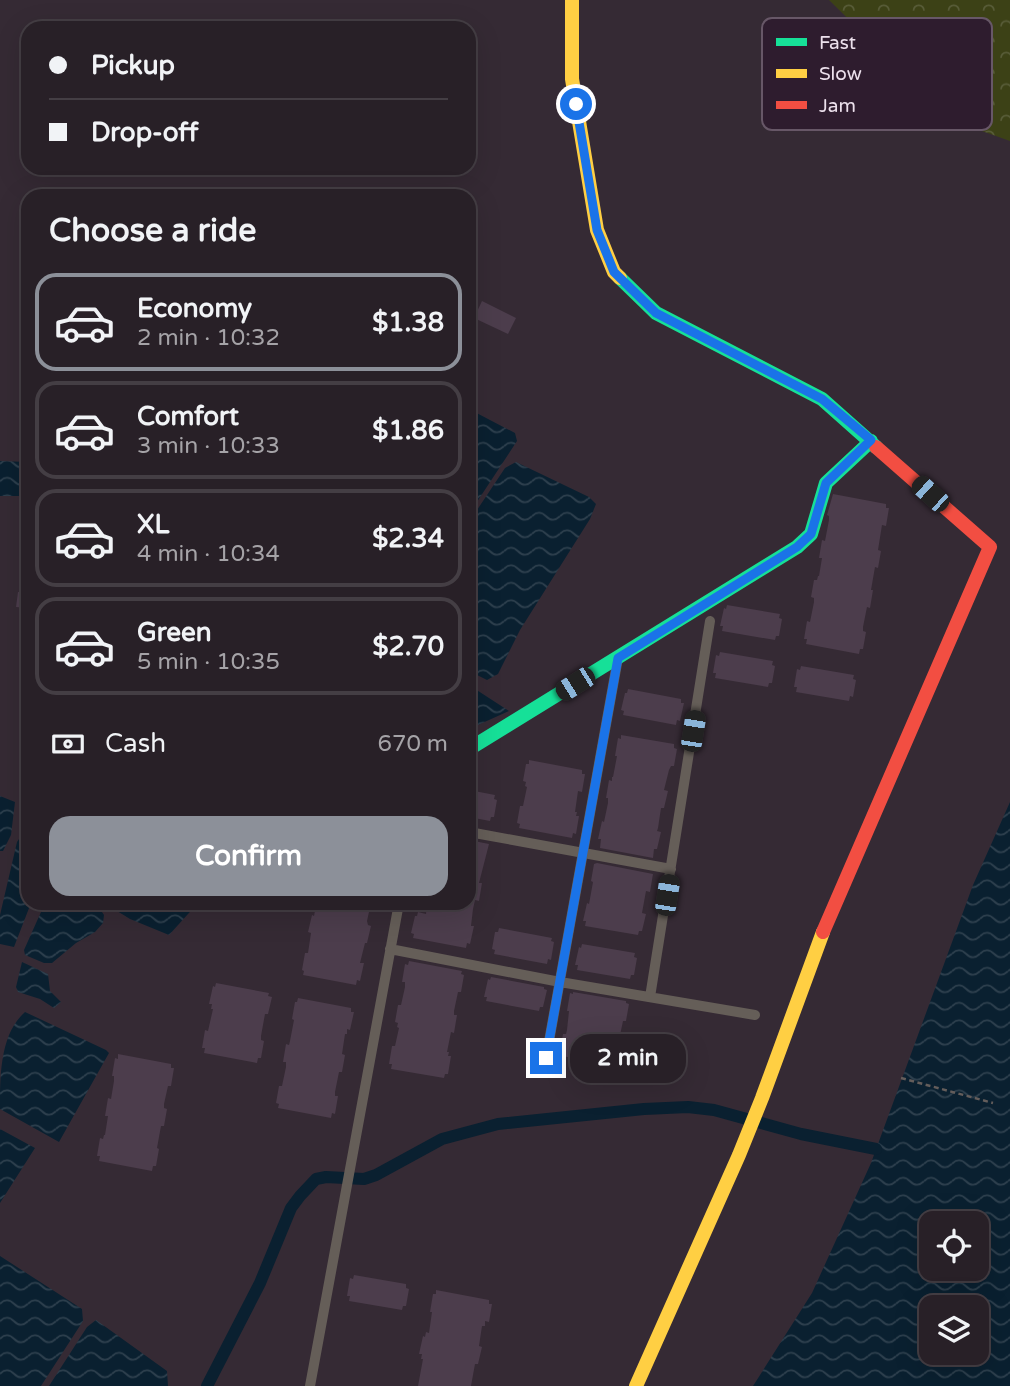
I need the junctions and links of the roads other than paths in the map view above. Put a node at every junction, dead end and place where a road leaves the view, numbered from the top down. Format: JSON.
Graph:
{"nodes":[{"id":1,"x":572,"y":0,"type":"edge"},
{"id":2,"x":871,"y":440,"type":"junction"},
{"id":3,"x":710,"y":621,"type":"dead end"},
{"id":4,"x":618,"y":658,"type":"junction"},
{"id":5,"x":476,"y":745,"type":"edge"},
{"id":6,"x":476,"y":833,"type":"edge"},
{"id":7,"x":583,"y":853,"type":"junction"},
{"id":8,"x":671,"y":869,"type":"junction"},
{"id":9,"x":398,"y":910,"type":"edge"},
{"id":10,"x":390,"y":949,"type":"junction"},
{"id":11,"x":560,"y":982,"type":"junction"},
{"id":12,"x":650,"y":997,"type":"junction"},
{"id":13,"x":755,"y":1015,"type":"dead end"},
{"id":14,"x":546,"y":1058,"type":"dead end"},
{"id":15,"x":310,"y":1386,"type":"edge"},
{"id":16,"x":636,"y":1386,"type":"edge"}],
"edges":[{"from":1,"to":2,"type":"street"},
{"from":2,"to":4,"type":"street"},
{"from":2,"to":16,"type":"street"},
{"from":3,"to":8,"type":"street"},
{"from":4,"to":5,"type":"street"},
{"from":4,"to":7,"type":"street"},
{"from":6,"to":7,"type":"street"},
{"from":7,"to":8,"type":"street"},
{"from":7,"to":11,"type":"street"},
{"from":8,"to":12,"type":"street"},
{"from":9,"to":10,"type":"street"},
{"from":10,"to":11,"type":"street"},
{"from":10,"to":15,"type":"street"},
{"from":11,"to":12,"type":"street"},
{"from":11,"to":14,"type":"street"},
{"from":12,"to":13,"type":"street"}]}
